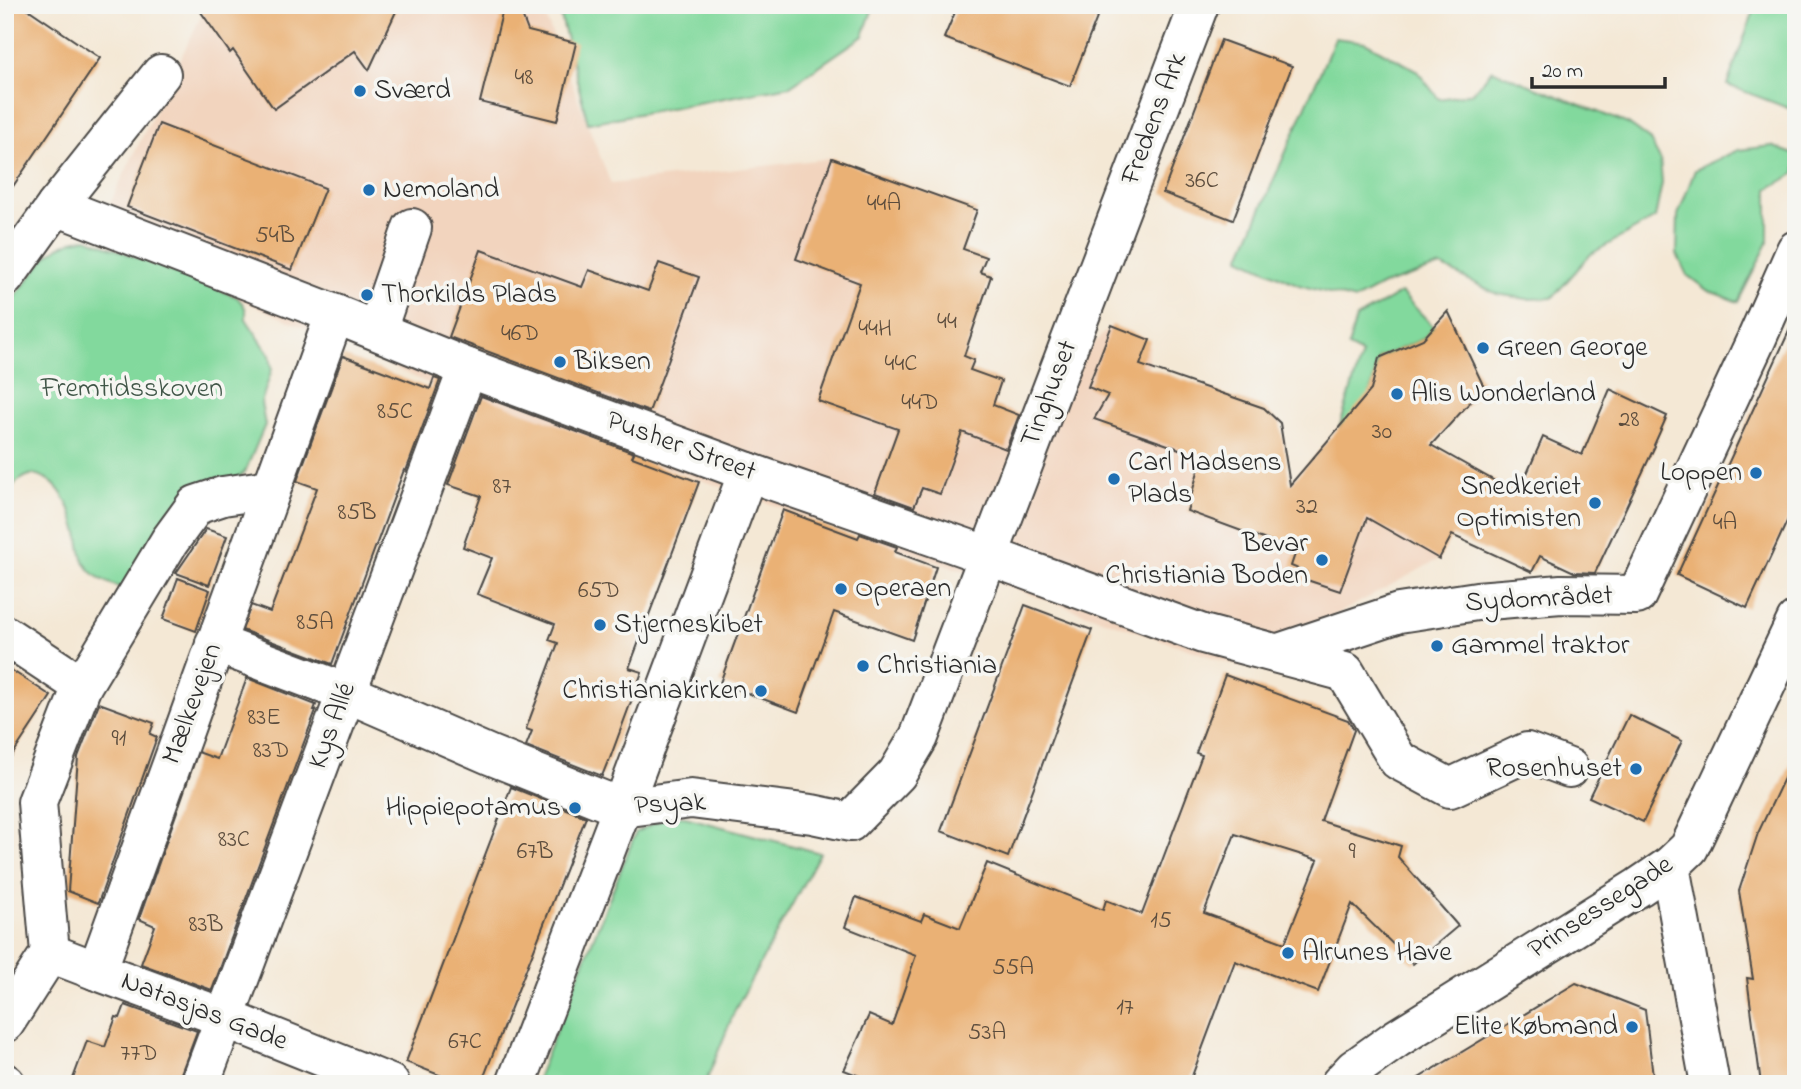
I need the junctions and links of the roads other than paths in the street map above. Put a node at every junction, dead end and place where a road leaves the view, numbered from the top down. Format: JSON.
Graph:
{"nodes":[{"id":1,"x":1199,"y":5,"type":"edge"},
{"id":2,"x":161,"y":74,"type":"dead end"},
{"id":3,"x":56,"y":206,"type":"junction"},
{"id":4,"x":412,"y":228,"type":"dead end"},
{"id":5,"x":1111,"y":232,"type":"joint"},
{"id":6,"x":1796,"y":250,"type":"edge"},
{"id":7,"x":5,"y":277,"type":"edge"},
{"id":8,"x":335,"y":313,"type":"junction"},
{"id":9,"x":377,"y":330,"type":"junction"},
{"id":10,"x":468,"y":368,"type":"junction"},
{"id":11,"x":748,"y":472,"type":"junction"},
{"id":12,"x":270,"y":489,"type":"junction"},
{"id":13,"x":989,"y":556,"type":"junction"},
{"id":14,"x":1796,"y":621,"type":"edge"},
{"id":15,"x":5,"y":635,"type":"edge"},
{"id":16,"x":215,"y":643,"type":"junction"},
{"id":17,"x":1279,"y":653,"type":"junction"},
{"id":18,"x":82,"y":686,"type":"junction"},
{"id":19,"x":345,"y":692,"type":"junction"},
{"id":20,"x":1569,"y":768,"type":"dead end"},
{"id":21,"x":622,"y":808,"type":"junction"},
{"id":22,"x":1670,"y":866,"type":"junction"},
{"id":23,"x":50,"y":953,"type":"junction"},
{"id":24,"x":96,"y":971,"type":"junction"},
{"id":25,"x":225,"y":1018,"type":"junction"},
{"id":26,"x":5,"y":1023,"type":"edge"},
{"id":27,"x":373,"y":1081,"type":"edge"},
{"id":28,"x":200,"y":1084,"type":"edge"},
{"id":29,"x":516,"y":1084,"type":"edge"},
{"id":30,"x":1340,"y":1084,"type":"edge"},
{"id":31,"x":1710,"y":1084,"type":"edge"}],
"edges":[{"from":1,"to":5,"type":"street","name":"Fredens Ark"},
{"from":2,"to":3,"type":"street"},
{"from":3,"to":7,"type":"street"},
{"from":3,"to":8,"type":"street"},
{"from":4,"to":9,"type":"street"},
{"from":5,"to":13,"type":"street","name":"Tinghuset"},
{"from":6,"to":17,"type":"street","name":"Sydområdet"},
{"from":8,"to":9,"type":"street"},
{"from":8,"to":12,"type":"street","name":"Mælkevejen"},
{"from":9,"to":10,"type":"street","name":"Pusher Street"},
{"from":10,"to":11,"type":"street","name":"Pusher Street"},
{"from":10,"to":19,"type":"street","name":"Kys Allé"},
{"from":11,"to":13,"type":"street","name":"Pusher Street"},
{"from":11,"to":21,"type":"street"},
{"from":12,"to":16,"type":"street","name":"Mælkevejen"},
{"from":12,"to":18,"type":"street"},
{"from":13,"to":17,"type":"street"},
{"from":13,"to":21,"type":"street","name":"Psyak"},
{"from":14,"to":22,"type":"street","name":"Prinsessegade"},
{"from":15,"to":18,"type":"street"},
{"from":16,"to":19,"type":"street","name":"Psyak"},
{"from":16,"to":24,"type":"street","name":"Mælkevejen"},
{"from":17,"to":20,"type":"street"},
{"from":18,"to":23,"type":"street"},
{"from":19,"to":21,"type":"street","name":"Psyak"},
{"from":19,"to":25,"type":"street","name":"Kys Allé"},
{"from":21,"to":29,"type":"street"},
{"from":22,"to":30,"type":"street","name":"Prinsessegade"},
{"from":22,"to":31,"type":"street"},
{"from":23,"to":24,"type":"street"},
{"from":23,"to":26,"type":"street"},
{"from":24,"to":25,"type":"street","name":"Natasjas Gade"},
{"from":25,"to":27,"type":"street","name":"Natasjas Gade"},
{"from":25,"to":28,"type":"street","name":"Kys Allé"}]}
